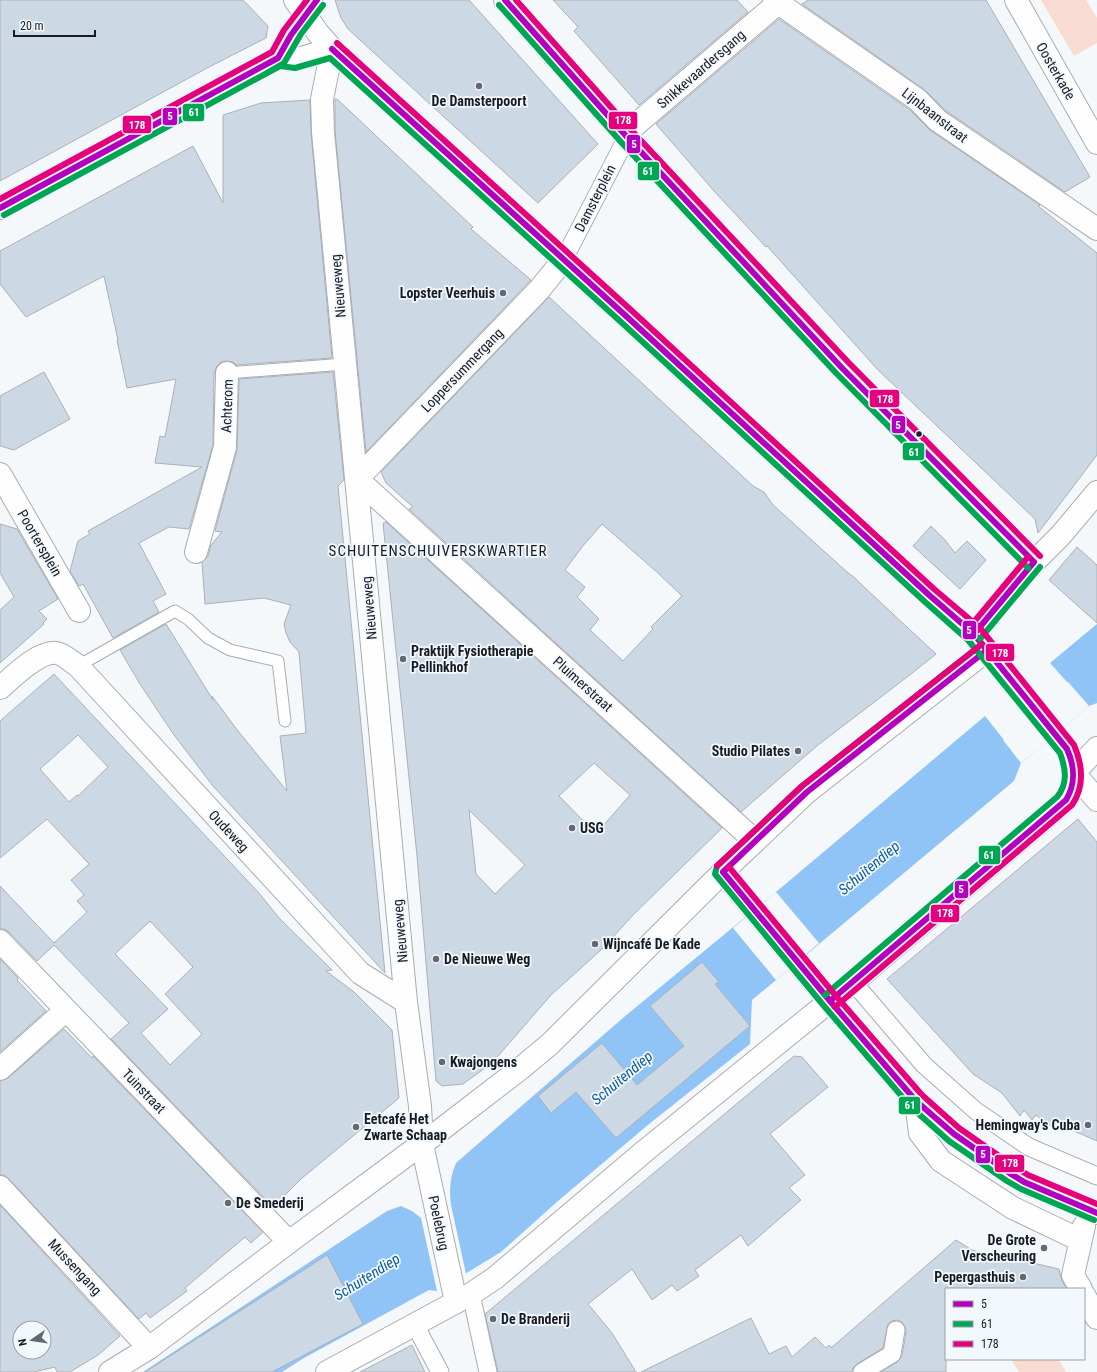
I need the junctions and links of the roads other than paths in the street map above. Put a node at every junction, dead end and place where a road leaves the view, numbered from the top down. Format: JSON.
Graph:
{"nodes":[{"id":1,"x":504,"y":0,"type":"edge"},
{"id":2,"x":1016,"y":0,"type":"edge"},
{"id":3,"x":776,"y":2,"type":"edge"},
{"id":4,"x":306,"y":5,"type":"edge"},
{"id":5,"x":332,"y":49,"type":"junction"},
{"id":6,"x":278,"y":58,"type":"junction"},
{"id":7,"x":627,"y":137,"type":"junction"},
{"id":8,"x":1097,"y":143,"type":"edge"},
{"id":9,"x":0,"y":208,"type":"edge"},
{"id":10,"x":1097,"y":229,"type":"edge"},
{"id":11,"x":564,"y":259,"type":"junction"},
{"id":12,"x":344,"y":364,"type":"junction"},
{"id":13,"x":227,"y":373,"type":"joint"},
{"id":14,"x":0,"y":474,"type":"edge"},
{"id":15,"x":357,"y":479,"type":"junction"},
{"id":16,"x":1097,"y":492,"type":"edge"},
{"id":17,"x":196,"y":552,"type":"dead end"},
{"id":18,"x":1034,"y":562,"type":"junction"},
{"id":19,"x":79,"y":611,"type":"dead end"},
{"id":20,"x":981,"y":642,"type":"junction"},
{"id":21,"x":78,"y":666,"type":"junction"},
{"id":22,"x":0,"y":688,"type":"edge"},
{"id":23,"x":286,"y":721,"type":"dead end"},
{"id":24,"x":1097,"y":748,"type":"edge"},
{"id":25,"x":1074,"y":773,"type":"junction"},
{"id":26,"x":1097,"y":800,"type":"edge"},
{"id":27,"x":754,"y":841,"type":"junction"},
{"id":28,"x":723,"y":872,"type":"junction"},
{"id":29,"x":0,"y":941,"type":"edge"},
{"id":30,"x":853,"y":982,"type":"junction"},
{"id":31,"x":830,"y":1001,"type":"junction"},
{"id":32,"x":406,"y":1002,"type":"junction"},
{"id":33,"x":66,"y":1010,"type":"junction"},
{"id":34,"x":0,"y":1069,"type":"edge"},
{"id":35,"x":916,"y":1101,"type":"junction"},
{"id":36,"x":422,"y":1144,"type":"junction"},
{"id":37,"x":1097,"y":1176,"type":"edge"},
{"id":38,"x":0,"y":1187,"type":"edge"},
{"id":39,"x":1093,"y":1211,"type":"edge"},
{"id":40,"x":1080,"y":1240,"type":"junction"},
{"id":41,"x":289,"y":1242,"type":"junction"},
{"id":42,"x":1080,"y":1288,"type":"edge"},
{"id":43,"x":460,"y":1294,"type":"junction"},
{"id":44,"x":1085,"y":1297,"type":"edge"},
{"id":45,"x":1097,"y":1318,"type":"edge"},
{"id":46,"x":415,"y":1325,"type":"junction"},
{"id":47,"x":896,"y":1330,"type":"dead end"},
{"id":48,"x":149,"y":1348,"type":"junction"},
{"id":49,"x":110,"y":1372,"type":"edge"},
{"id":50,"x":328,"y":1372,"type":"edge"},
{"id":51,"x":440,"y":1372,"type":"edge"},
{"id":52,"x":488,"y":1372,"type":"edge"},
{"id":53,"x":862,"y":1372,"type":"edge"}],
"edges":[{"from":1,"to":7,"type":"street"},
{"from":2,"to":8,"type":"street","name":"Oosterkade"},
{"from":3,"to":7,"type":"street","name":"Snikkevaardersgang"},
{"from":3,"to":10,"type":"street","name":"Lijnbaanstraat"},
{"from":4,"to":5,"type":"street"},
{"from":4,"to":6,"type":"street"},
{"from":5,"to":6,"type":"street"},
{"from":5,"to":11,"type":"street"},
{"from":5,"to":12,"type":"street","name":"Nieuweweg"},
{"from":6,"to":9,"type":"street"},
{"from":7,"to":11,"type":"street","name":"Damsterplein"},
{"from":7,"to":18,"type":"street"},
{"from":11,"to":15,"type":"street","name":"Loppersummergang"},
{"from":11,"to":20,"type":"street"},
{"from":12,"to":13,"type":"lane","name":"Achterom"},
{"from":12,"to":15,"type":"street","name":"Nieuweweg"},
{"from":13,"to":17,"type":"street","name":"Achterom"},
{"from":14,"to":19,"type":"street","name":"Poortersplein"},
{"from":15,"to":27,"type":"street","name":"Pluimerstraat"},
{"from":15,"to":32,"type":"street","name":"Nieuweweg"},
{"from":16,"to":18,"type":"street"},
{"from":18,"to":20,"type":"street"},
{"from":20,"to":25,"type":"street"},
{"from":20,"to":27,"type":"street"},
{"from":21,"to":22,"type":"street","name":"Oudeweg"},
{"from":21,"to":23,"type":"lane"},
{"from":21,"to":32,"type":"street","name":"Oudeweg"},
{"from":24,"to":25,"type":"street"},
{"from":25,"to":26,"type":"street"},
{"from":25,"to":30,"type":"street"},
{"from":27,"to":28,"type":"street"},
{"from":28,"to":31,"type":"street"},
{"from":28,"to":36,"type":"street"},
{"from":29,"to":33,"type":"street","name":"Tuinstraat"},
{"from":30,"to":31,"type":"street"},
{"from":30,"to":37,"type":"street"},
{"from":31,"to":35,"type":"street"},
{"from":31,"to":43,"type":"street"},
{"from":32,"to":36,"type":"street","name":"Nieuweweg"},
{"from":33,"to":34,"type":"street"},
{"from":33,"to":41,"type":"street","name":"Tuinstraat"},
{"from":35,"to":39,"type":"street"},
{"from":35,"to":40,"type":"street"},
{"from":36,"to":41,"type":"street"},
{"from":36,"to":43,"type":"street","name":"Poelebrug"},
{"from":38,"to":48,"type":"street","name":"Mussengang"},
{"from":39,"to":40,"type":"street"},
{"from":40,"to":42,"type":"street"},
{"from":41,"to":48,"type":"street"},
{"from":43,"to":46,"type":"street"},
{"from":43,"to":52,"type":"street"},
{"from":44,"to":45,"type":"street"},
{"from":46,"to":50,"type":"street"},
{"from":46,"to":51,"type":"street"},
{"from":47,"to":53,"type":"street"},
{"from":48,"to":49,"type":"street"}]}
